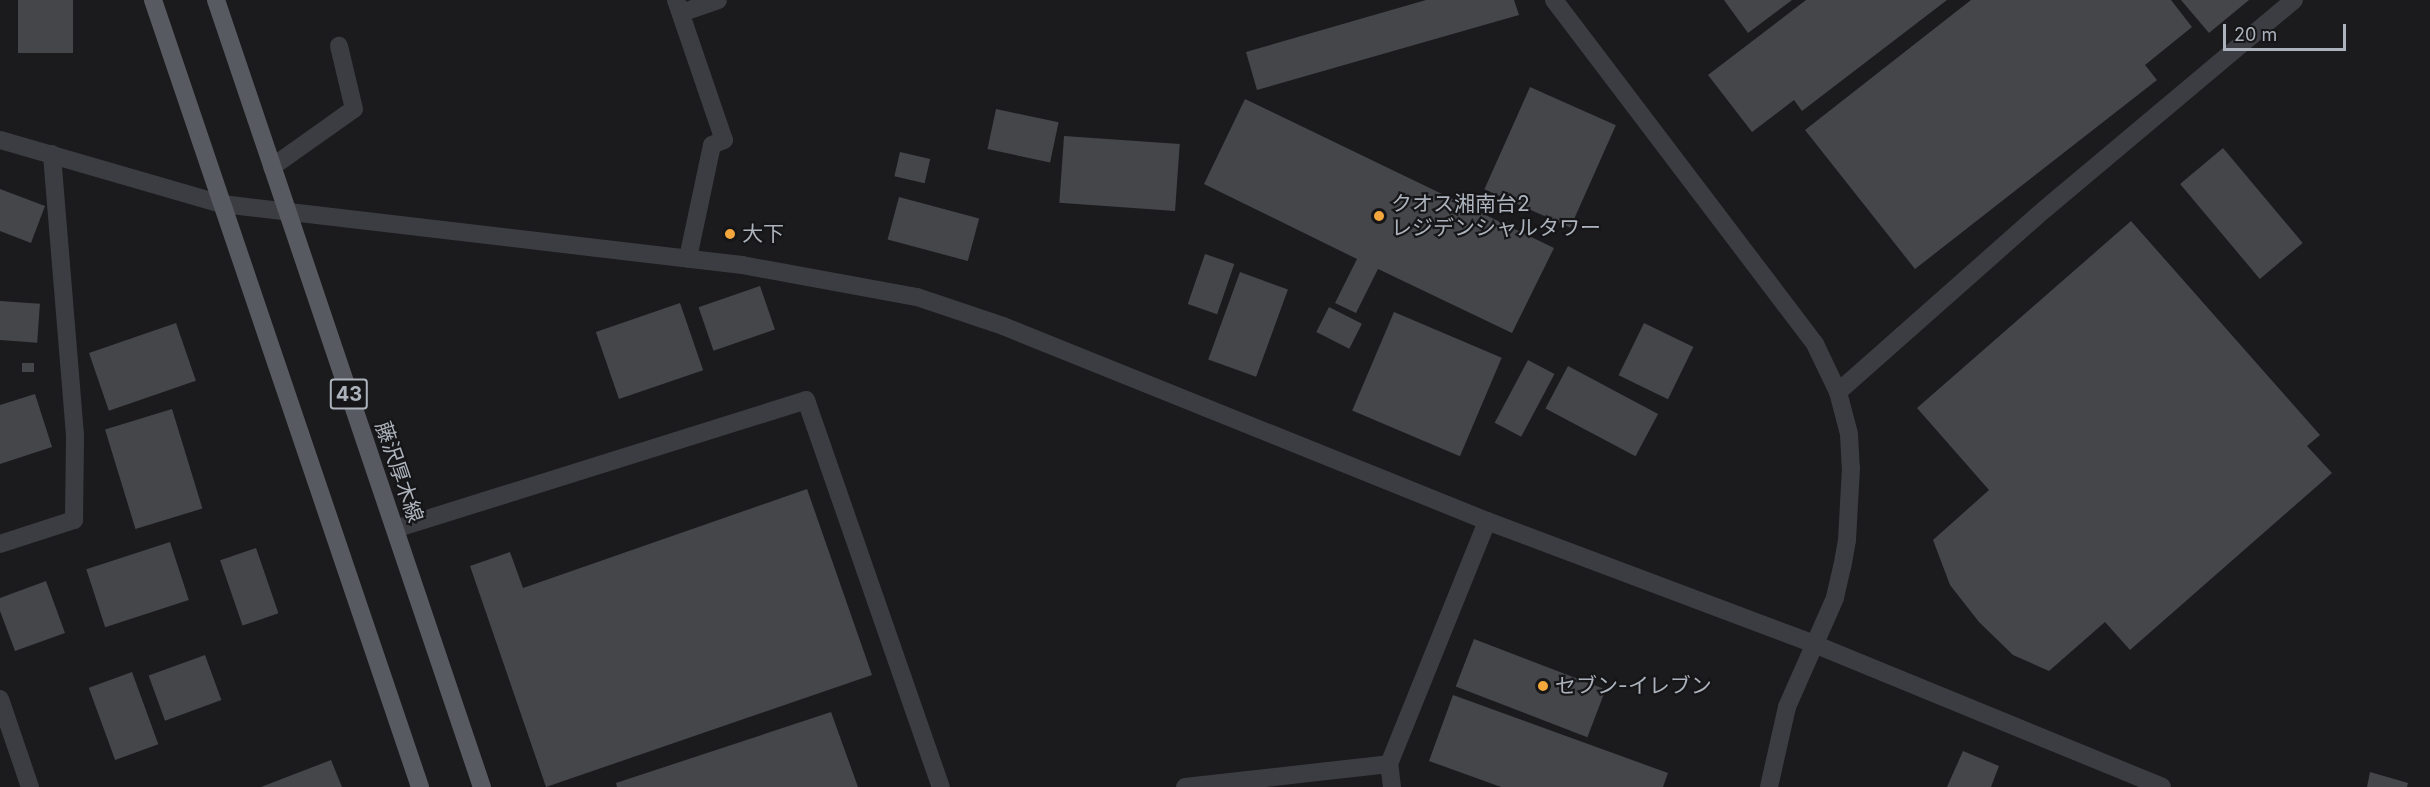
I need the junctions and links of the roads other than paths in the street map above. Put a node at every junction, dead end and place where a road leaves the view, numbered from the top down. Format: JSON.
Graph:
{"nodes":[{"id":1,"x":153,"y":0,"type":"edge"},
{"id":2,"x":216,"y":0,"type":"edge"},
{"id":3,"x":718,"y":0,"type":"edge"},
{"id":4,"x":1554,"y":0,"type":"edge"},
{"id":5,"x":2294,"y":0,"type":"edge"},
{"id":6,"x":678,"y":6,"type":"edge"},
{"id":7,"x":339,"y":46,"type":"dead end"},
{"id":8,"x":0,"y":140,"type":"edge"},
{"id":9,"x":52,"y":154,"type":"junction"},
{"id":10,"x":272,"y":166,"type":"junction"},
{"id":11,"x":222,"y":204,"type":"junction"},
{"id":12,"x":287,"y":211,"type":"junction"},
{"id":13,"x":688,"y":258,"type":"junction"},
{"id":14,"x":1838,"y":392,"type":"junction"},
{"id":15,"x":1487,"y":521,"type":"junction"},
{"id":16,"x":395,"y":529,"type":"junction"},
{"id":17,"x":0,"y":544,"type":"edge"},
{"id":18,"x":1814,"y":644,"type":"junction"},
{"id":19,"x":0,"y":699,"type":"edge"},
{"id":20,"x":1389,"y":764,"type":"junction"},
{"id":21,"x":30,"y":787,"type":"edge"},
{"id":22,"x":420,"y":787,"type":"edge"},
{"id":23,"x":482,"y":787,"type":"edge"},
{"id":24,"x":941,"y":787,"type":"edge"},
{"id":25,"x":1185,"y":787,"type":"edge"},
{"id":26,"x":1392,"y":787,"type":"edge"},
{"id":27,"x":1768,"y":787,"type":"edge"},
{"id":28,"x":2162,"y":787,"type":"edge"}],
"edges":[{"from":1,"to":11,"type":"main road"},
{"from":2,"to":10,"type":"main road","name":"藤沢厚木線","number":"43"},
{"from":3,"to":6,"type":"street"},
{"from":4,"to":14,"type":"street"},
{"from":5,"to":14,"type":"street"},
{"from":6,"to":13,"type":"street"},
{"from":7,"to":10,"type":"street"},
{"from":8,"to":9,"type":"street"},
{"from":9,"to":11,"type":"street"},
{"from":9,"to":17,"type":"street"},
{"from":10,"to":12,"type":"main road","name":"藤沢厚木線","number":"43"},
{"from":11,"to":12,"type":"street"},
{"from":11,"to":22,"type":"main road"},
{"from":12,"to":13,"type":"street"},
{"from":12,"to":16,"type":"main road","name":"藤沢厚木線","number":"43"},
{"from":13,"to":15,"type":"street"},
{"from":14,"to":18,"type":"street"},
{"from":15,"to":18,"type":"street"},
{"from":15,"to":20,"type":"street"},
{"from":16,"to":23,"type":"main road","name":"藤沢厚木線","number":"43"},
{"from":16,"to":24,"type":"street"},
{"from":18,"to":27,"type":"street"},
{"from":18,"to":28,"type":"street"},
{"from":19,"to":21,"type":"street"},
{"from":20,"to":25,"type":"street"},
{"from":20,"to":26,"type":"street"}]}
